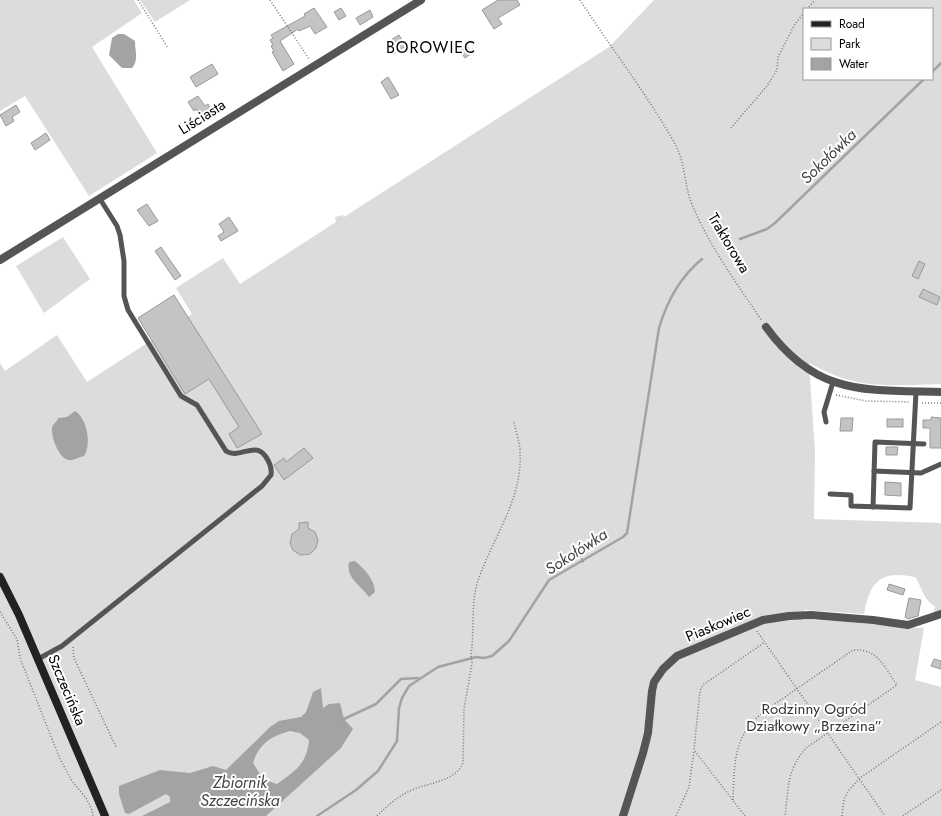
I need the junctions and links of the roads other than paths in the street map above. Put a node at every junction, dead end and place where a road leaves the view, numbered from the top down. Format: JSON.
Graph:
{"nodes":[{"id":1,"x":420,"y":0,"type":"edge"},
{"id":2,"x":100,"y":199,"type":"junction"},
{"id":3,"x":0,"y":260,"type":"edge"},
{"id":4,"x":766,"y":327,"type":"road end"},
{"id":5,"x":833,"y":382,"type":"junction"},
{"id":6,"x":916,"y":392,"type":"junction"},
{"id":7,"x":941,"y":392,"type":"edge"},
{"id":8,"x":826,"y":422,"type":"dead end"},
{"id":9,"x":913,"y":444,"type":"junction"},
{"id":10,"x":924,"y":444,"type":"dead end"},
{"id":11,"x":941,"y":464,"type":"edge"},
{"id":12,"x":874,"y":472,"type":"junction"},
{"id":13,"x":912,"y":473,"type":"junction"},
{"id":14,"x":830,"y":494,"type":"dead end"},
{"id":15,"x":873,"y":507,"type":"junction"},
{"id":16,"x":0,"y":577,"type":"edge"},
{"id":17,"x":941,"y":614,"type":"edge"},
{"id":18,"x":38,"y":659,"type":"junction"},
{"id":19,"x":105,"y":816,"type":"edge"},
{"id":20,"x":623,"y":816,"type":"edge"}],
"edges":[{"from":1,"to":2,"type":"street","name":"Liściasta"},
{"from":2,"to":3,"type":"street","name":"Liściasta"},
{"from":2,"to":18,"type":"lane"},
{"from":4,"to":5,"type":"street"},
{"from":5,"to":6,"type":"street"},
{"from":5,"to":8,"type":"lane"},
{"from":6,"to":7,"type":"street"},
{"from":6,"to":9,"type":"lane"},
{"from":9,"to":10,"type":"lane"},
{"from":9,"to":12,"type":"lane"},
{"from":9,"to":13,"type":"lane"},
{"from":11,"to":13,"type":"lane"},
{"from":12,"to":13,"type":"lane"},
{"from":12,"to":15,"type":"lane"},
{"from":13,"to":15,"type":"lane"},
{"from":14,"to":15,"type":"lane"},
{"from":16,"to":18,"type":"main road","name":"Szczecińska"},
{"from":17,"to":20,"type":"street","name":"Piaskowiec"},
{"from":18,"to":19,"type":"main road","name":"Szczecińska"}]}
